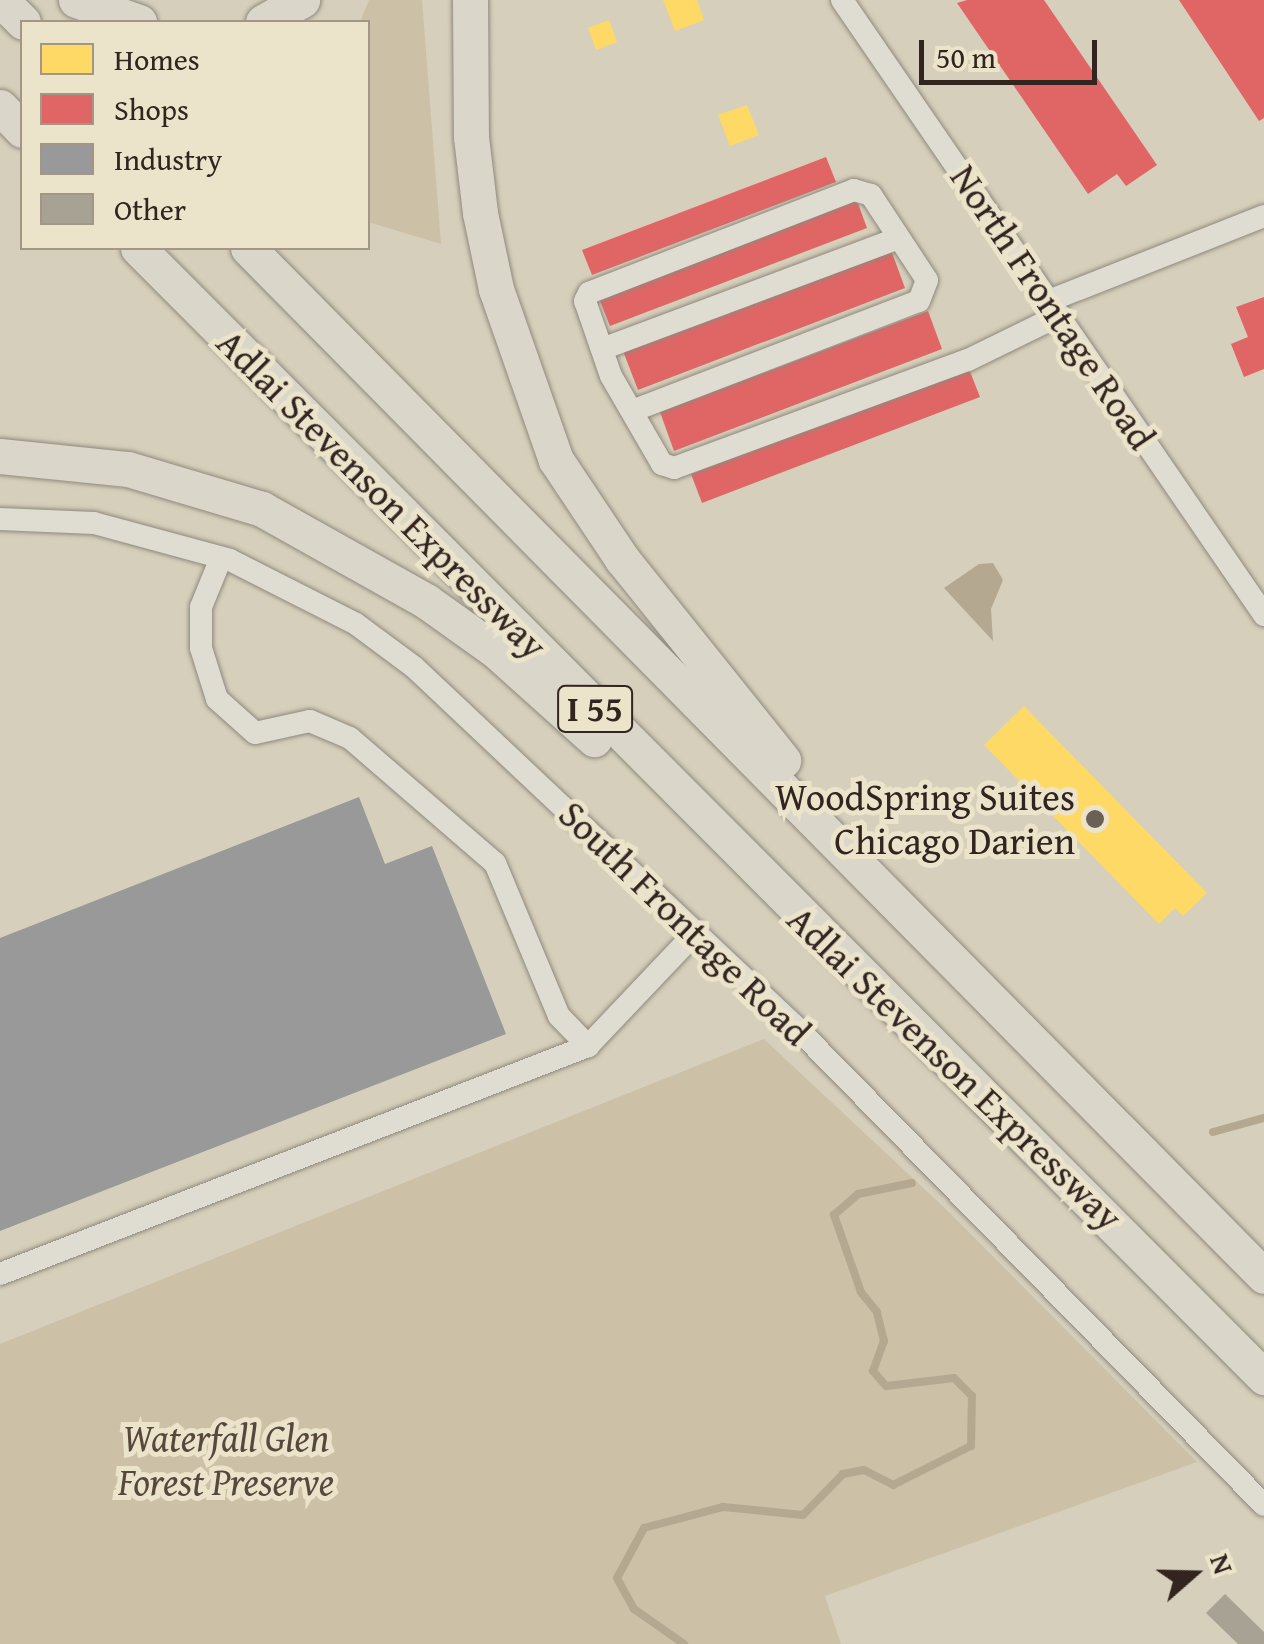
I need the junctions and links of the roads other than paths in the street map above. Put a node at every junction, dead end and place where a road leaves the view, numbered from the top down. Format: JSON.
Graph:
{"nodes":[{"id":1,"x":1,"y":0,"type":"edge"},
{"id":2,"x":76,"y":0,"type":"edge"},
{"id":3,"x":302,"y":0,"type":"edge"},
{"id":4,"x":470,"y":0,"type":"edge"},
{"id":5,"x":842,"y":0,"type":"edge"},
{"id":6,"x":22,"y":20,"type":"edge"},
{"id":7,"x":133,"y":20,"type":"edge"},
{"id":8,"x":267,"y":20,"type":"edge"},
{"id":9,"x":0,"y":107,"type":"edge"},
{"id":10,"x":20,"y":128,"type":"edge"},
{"id":11,"x":1264,"y":216,"type":"edge"},
{"id":12,"x":899,"y":238,"type":"junction"},
{"id":13,"x":140,"y":250,"type":"edge"},
{"id":14,"x":250,"y":250,"type":"edge"},
{"id":15,"x":1056,"y":308,"type":"junction"},
{"id":16,"x":602,"y":350,"type":"junction"},
{"id":17,"x":632,"y":411,"type":"junction"},
{"id":18,"x":0,"y":456,"type":"edge"},
{"id":19,"x":0,"y":519,"type":"edge"},
{"id":20,"x":221,"y":558,"type":"junction"},
{"id":21,"x":1264,"y":614,"type":"edge"},
{"id":22,"x":697,"y":931,"type":"junction"},
{"id":23,"x":842,"y":960,"type":"junction"},
{"id":24,"x":968,"y":978,"type":"junction"},
{"id":25,"x":588,"y":1046,"type":"junction"},
{"id":26,"x":0,"y":1274,"type":"edge"},
{"id":27,"x":1264,"y":1276,"type":"edge"},
{"id":28,"x":1264,"y":1377,"type":"edge"},
{"id":29,"x":1264,"y":1505,"type":"edge"}],
"edges":[{"from":1,"to":6,"type":"highway"},
{"from":2,"to":7,"type":"highway"},
{"from":3,"to":8,"type":"highway"},
{"from":4,"to":24,"type":"highway"},
{"from":5,"to":15,"type":"street","name":"North Frontage Road"},
{"from":9,"to":10,"type":"highway"},
{"from":11,"to":15,"type":"street"},
{"from":12,"to":16,"type":"street"},
{"from":12,"to":16,"type":"street"},
{"from":12,"to":17,"type":"street"},
{"from":13,"to":23,"type":"highway","name":"Adlai Stevenson Expressway","number":"I 55"},
{"from":14,"to":24,"type":"highway","name":"Adlai Stevenson Expressway","number":"I 55"},
{"from":15,"to":17,"type":"street"},
{"from":15,"to":21,"type":"street","name":"North Frontage Road"},
{"from":16,"to":17,"type":"street"},
{"from":18,"to":23,"type":"highway"},
{"from":19,"to":20,"type":"street","name":"South Frontage Road"},
{"from":20,"to":22,"type":"street","name":"South Frontage Road"},
{"from":20,"to":25,"type":"street"},
{"from":22,"to":25,"type":"street"},
{"from":22,"to":29,"type":"street","name":"South Frontage Road"},
{"from":23,"to":28,"type":"highway","name":"Adlai Stevenson Expressway","number":"I 55"},
{"from":24,"to":27,"type":"highway","name":"Adlai Stevenson Expressway","number":"I 55"},
{"from":25,"to":26,"type":"street"}]}
